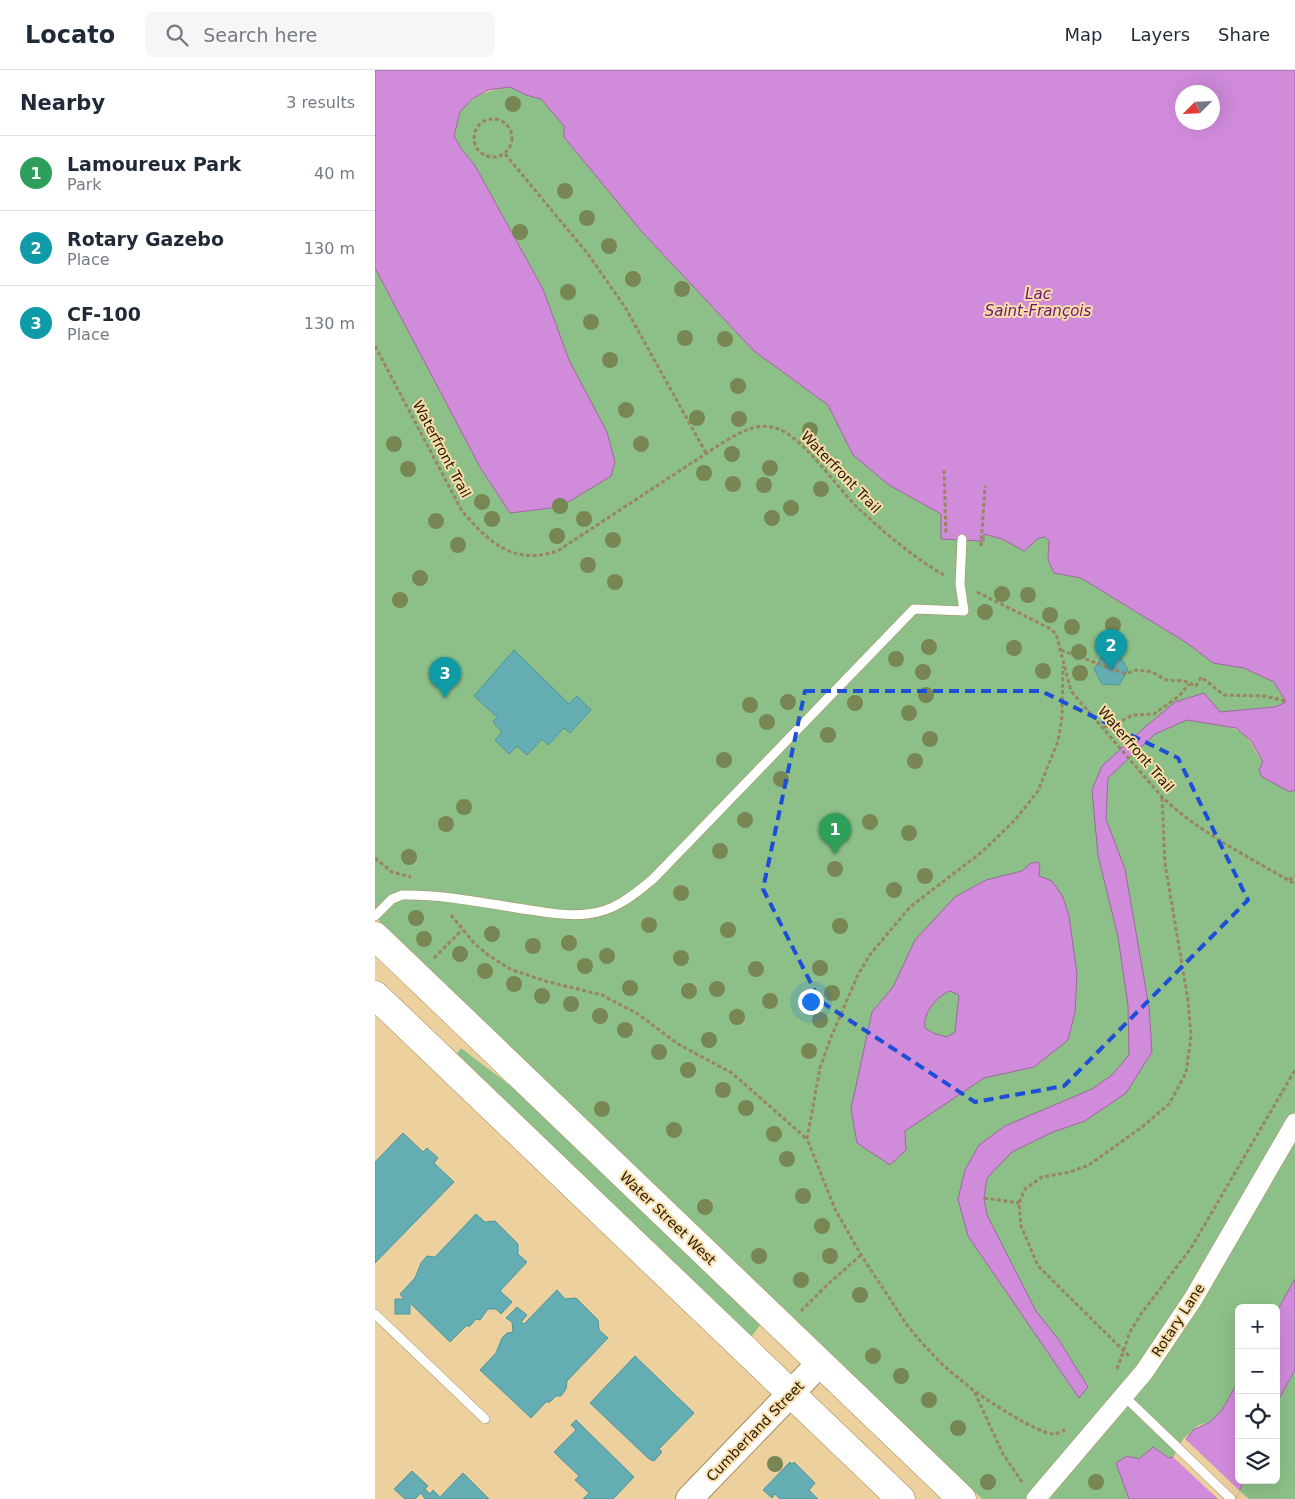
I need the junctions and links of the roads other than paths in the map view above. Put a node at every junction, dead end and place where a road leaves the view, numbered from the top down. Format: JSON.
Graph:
{"nodes":[{"id":1,"x":962,"y":539,"type":"dead end"},
{"id":2,"x":375,"y":916,"type":"edge"},
{"id":3,"x":375,"y":936,"type":"edge"},
{"id":4,"x":375,"y":995,"type":"edge"},
{"id":5,"x":1295,"y":1123,"type":"edge"},
{"id":6,"x":375,"y":1314,"type":"edge"},
{"id":7,"x":820,"y":1363,"type":"junction"},
{"id":8,"x":791,"y":1394,"type":"junction"},
{"id":9,"x":1124,"y":1396,"type":"junction"},
{"id":10,"x":485,"y":1419,"type":"dead end"},
{"id":11,"x":1037,"y":1497,"type":"edge"},
{"id":12,"x":689,"y":1499,"type":"edge"},
{"id":13,"x":901,"y":1499,"type":"edge"},
{"id":14,"x":962,"y":1499,"type":"edge"},
{"id":15,"x":1231,"y":1499,"type":"edge"}],
"edges":[{"from":1,"to":2,"type":"lane"},
{"from":3,"to":7,"type":"main road","name":"Water Street West"},
{"from":4,"to":8,"type":"main road"},
{"from":5,"to":9,"type":"street","name":"Rotary Lane"},
{"from":6,"to":10,"type":"lane"},
{"from":7,"to":8,"type":"street","name":"Cumberland Street"},
{"from":7,"to":14,"type":"main road","name":"Water Street West"},
{"from":8,"to":12,"type":"street","name":"Cumberland Street"},
{"from":8,"to":13,"type":"main road"},
{"from":9,"to":11,"type":"street","name":"Rotary Lane"},
{"from":9,"to":15,"type":"lane"}]}
